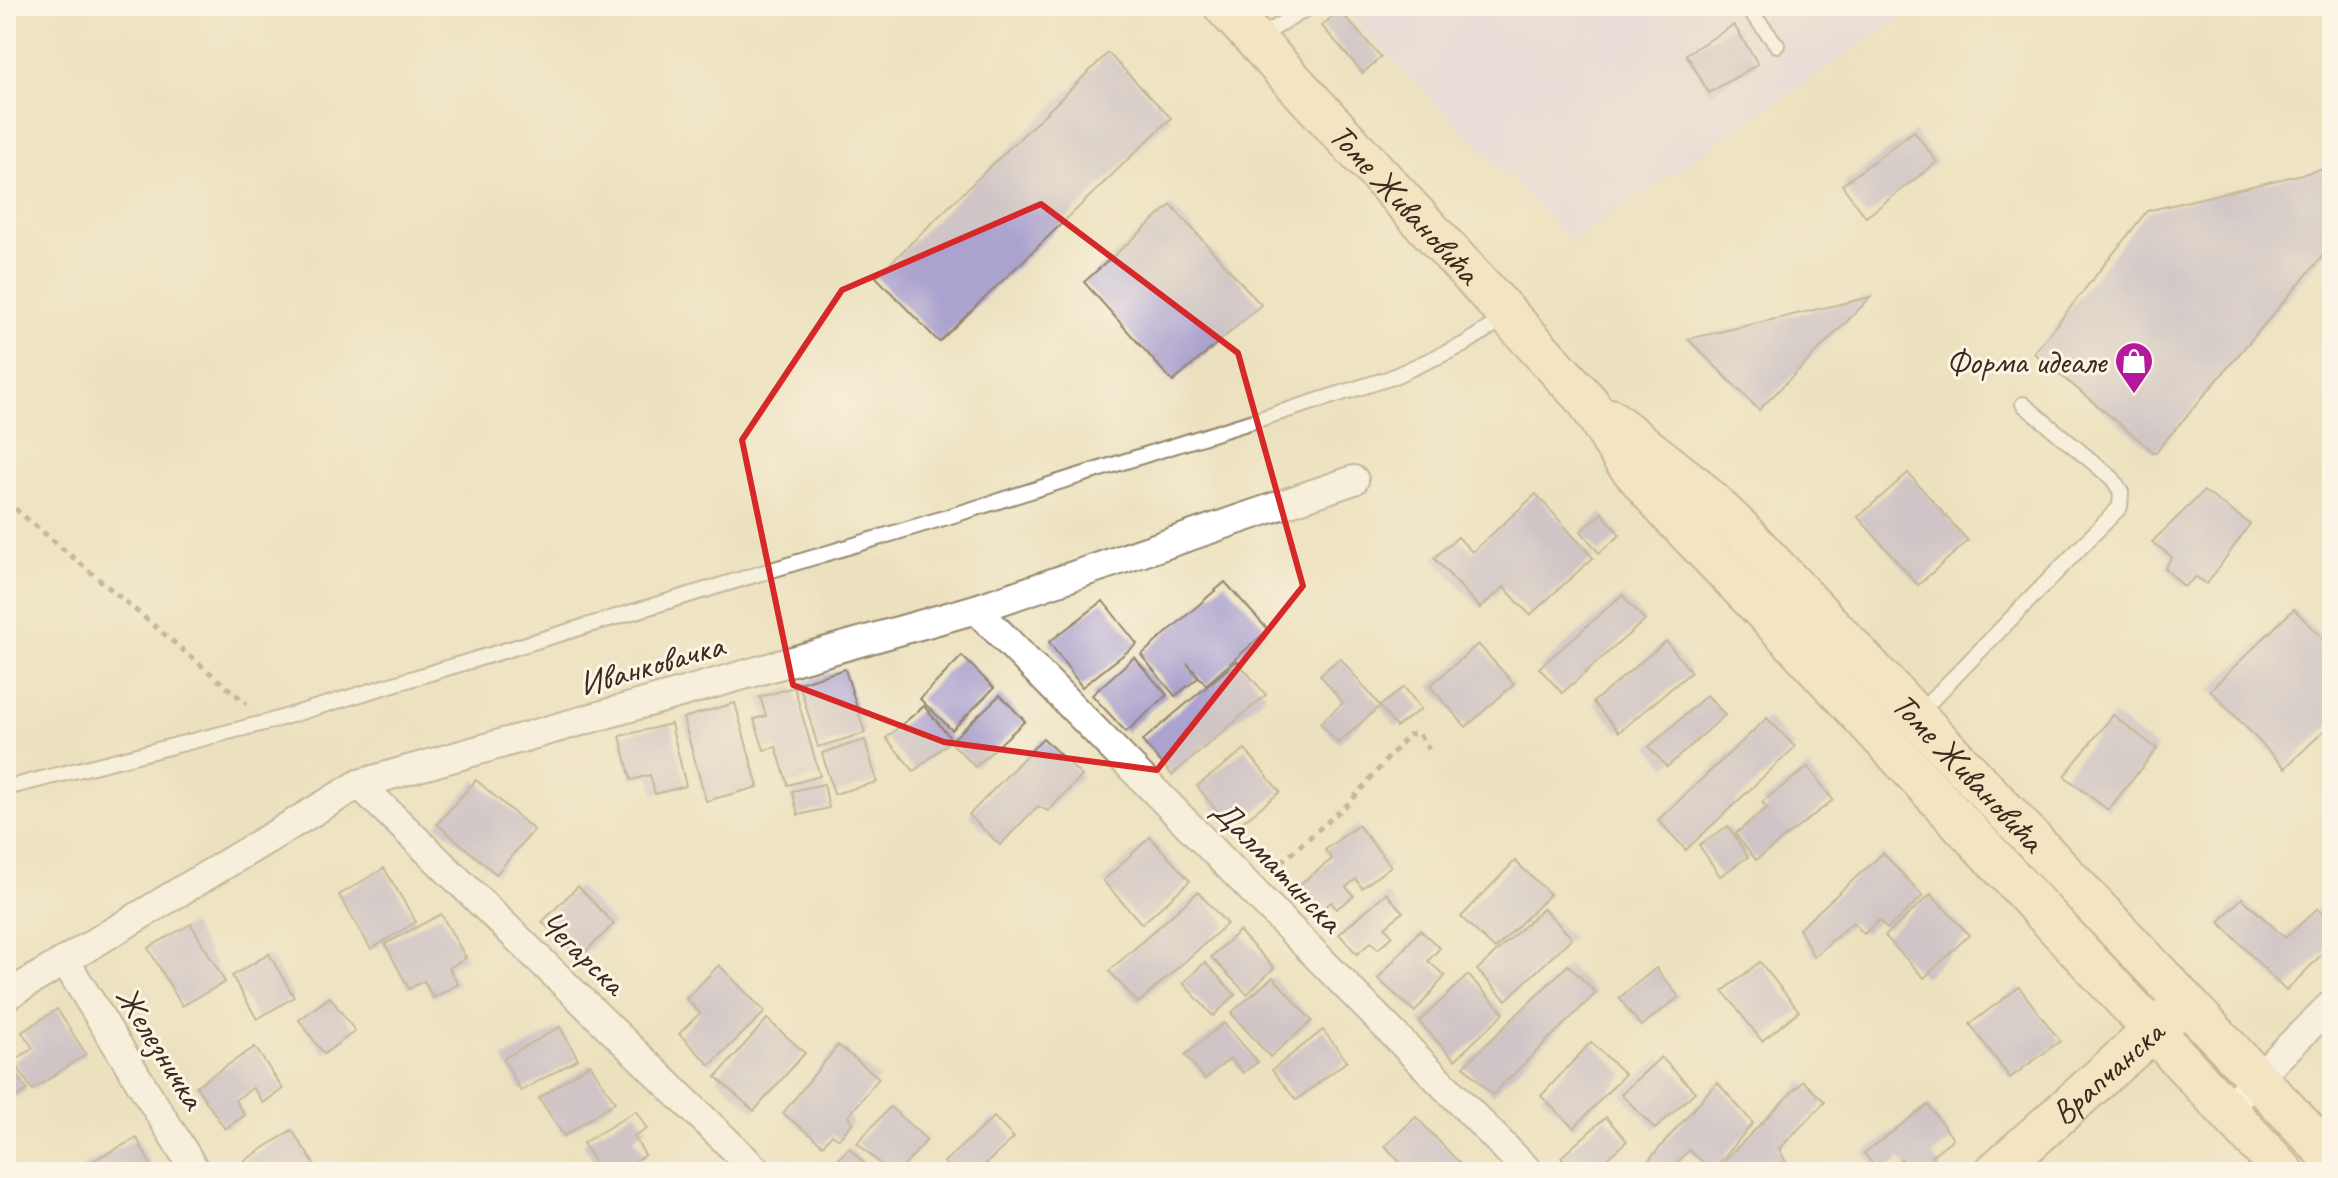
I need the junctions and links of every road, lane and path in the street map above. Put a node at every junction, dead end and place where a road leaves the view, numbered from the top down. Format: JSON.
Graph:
{"nodes":[{"id":1,"x":1224,"y":6,"type":"edge"},
{"id":2,"x":1311,"y":6,"type":"edge"},
{"id":3,"x":1746,"y":6,"type":"edge"},
{"id":4,"x":1255,"y":40,"type":"junction"},
{"id":5,"x":1777,"y":45,"type":"dead end"},
{"id":6,"x":1510,"y":315,"type":"junction"},
{"id":7,"x":1588,"y":402,"type":"junction"},
{"id":8,"x":2023,"y":404,"type":"dead end"},
{"id":9,"x":1354,"y":480,"type":"dead end"},
{"id":10,"x":6,"y":501,"type":"edge"},
{"id":11,"x":976,"y":609,"type":"junction"},
{"id":12,"x":1915,"y":717,"type":"junction"},
{"id":13,"x":268,"y":722,"type":"junction"},
{"id":14,"x":1430,"y":751,"type":"dead end"},
{"id":15,"x":359,"y":784,"type":"junction"},
{"id":16,"x":6,"y":788,"type":"edge"},
{"id":17,"x":1250,"y":889,"type":"junction"},
{"id":18,"x":65,"y":961,"type":"junction"},
{"id":19,"x":6,"y":996,"type":"edge"},
{"id":20,"x":2184,"y":1003,"type":"junction"},
{"id":21,"x":2332,"y":1004,"type":"edge"},
{"id":22,"x":2154,"y":1031,"type":"junction"},
{"id":23,"x":2256,"y":1079,"type":"junction"},
{"id":24,"x":2226,"y":1109,"type":"junction"},
{"id":25,"x":2332,"y":1158,"type":"edge"},
{"id":26,"x":196,"y":1172,"type":"edge"},
{"id":27,"x":758,"y":1172,"type":"edge"},
{"id":28,"x":1529,"y":1172,"type":"edge"},
{"id":29,"x":1995,"y":1172,"type":"edge"},
{"id":30,"x":2284,"y":1172,"type":"edge"}],
"edges":[{"from":1,"to":4,"type":"main road","name":"Томе Живановића"},
{"from":2,"to":4,"type":"lane"},
{"from":3,"to":5,"type":"lane"},
{"from":4,"to":6,"type":"main road","name":"Томе Живановића"},
{"from":6,"to":7,"type":"main road","name":"Томе Живановића"},
{"from":6,"to":13,"type":"lane"},
{"from":7,"to":12,"type":"main road","name":"Томе Живановића"},
{"from":7,"to":22,"type":"main road","name":"Томе Живановића"},
{"from":8,"to":12,"type":"lane"},
{"from":9,"to":11,"type":"street","name":"Иванковачка"},
{"from":10,"to":13,"type":"path"},
{"from":11,"to":15,"type":"street","name":"Иванковачка"},
{"from":11,"to":17,"type":"street","name":"Далматинска"},
{"from":12,"to":20,"type":"main road","name":"Томе Живановића"},
{"from":13,"to":16,"type":"lane"},
{"from":14,"to":17,"type":"path"},
{"from":15,"to":18,"type":"street","name":"Иванковачка"},
{"from":15,"to":27,"type":"street","name":"Чегарска"},
{"from":17,"to":28,"type":"street","name":"Далматинска"},
{"from":18,"to":19,"type":"street","name":"Иванковачка"},
{"from":18,"to":26,"type":"street","name":"Железничка"},
{"from":20,"to":22,"type":"main road","name":"Врапчанска"},
{"from":20,"to":23,"type":"main road","name":"Томе Живановића"},
{"from":21,"to":23,"type":"street"},
{"from":22,"to":24,"type":"main road","name":"Томе Живановића"},
{"from":22,"to":29,"type":"main road","name":"Врапчанска"},
{"from":23,"to":24,"type":"street"},
{"from":23,"to":25,"type":"main road","name":"Томе Живановића"},
{"from":24,"to":30,"type":"main road","name":"Томе Живановића"}]}
